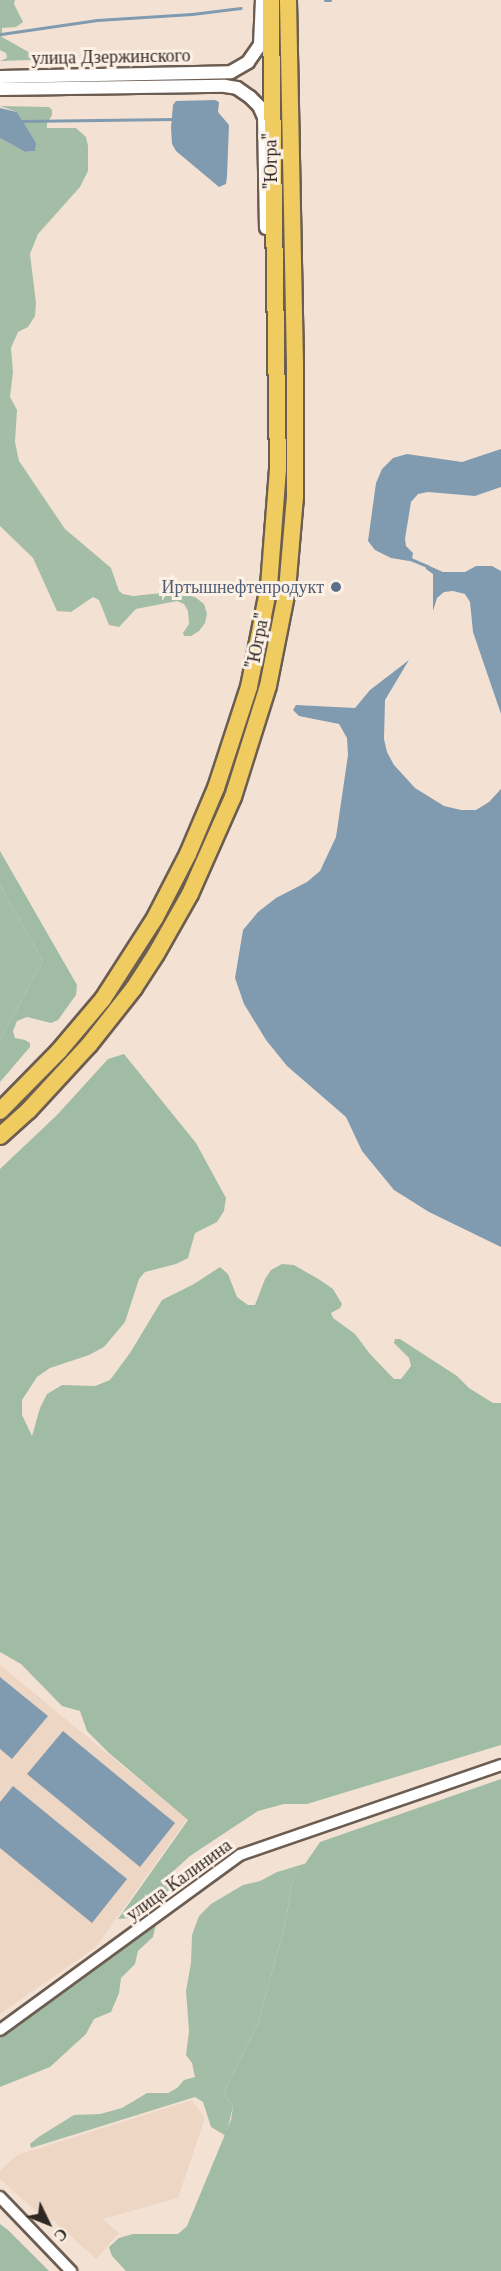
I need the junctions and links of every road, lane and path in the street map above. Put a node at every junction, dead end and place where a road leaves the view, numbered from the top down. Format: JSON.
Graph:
{"nodes":[{"id":1,"x":262,"y":0,"type":"edge"},
{"id":2,"x":271,"y":0,"type":"edge"},
{"id":3,"x":288,"y":0,"type":"edge"},
{"id":4,"x":271,"y":18,"type":"junction"},
{"id":5,"x":260,"y":45,"type":"junction"},
{"id":6,"x":0,"y":77,"type":"edge"},
{"id":7,"x":222,"y":80,"type":"junction"},
{"id":8,"x":0,"y":89,"type":"edge"},
{"id":9,"x":264,"y":115,"type":"junction"},
{"id":10,"x":273,"y":139,"type":"junction"},
{"id":11,"x":277,"y":480,"type":"junction"},
{"id":12,"x":0,"y":1111,"type":"edge"},
{"id":13,"x":0,"y":1136,"type":"edge"},
{"id":14,"x":501,"y":1765,"type":"edge"},
{"id":15,"x":0,"y":2030,"type":"edge"},
{"id":16,"x":0,"y":2197,"type":"edge"},
{"id":17,"x":72,"y":2271,"type":"edge"}],
"edges":[{"from":1,"to":5,"type":"street"},
{"from":2,"to":4,"type":"highway","name":"\"Югра\""},
{"from":3,"to":13,"type":"highway","name":"\"Югра\""},
{"from":4,"to":5,"type":"street"},
{"from":4,"to":10,"type":"highway","name":"\"Югра\""},
{"from":5,"to":7,"type":"street"},
{"from":6,"to":7,"type":"street","name":"улица Дзержинского"},
{"from":7,"to":8,"type":"street","name":"улица Дзержинского"},
{"from":7,"to":9,"type":"street"},
{"from":9,"to":10,"type":"street"},
{"from":9,"to":11,"type":"street"},
{"from":10,"to":11,"type":"highway","name":"\"Югра\""},
{"from":11,"to":12,"type":"highway","name":"\"Югра\""},
{"from":14,"to":15,"type":"street","name":"улица Калинина"},
{"from":16,"to":17,"type":"street"}]}
